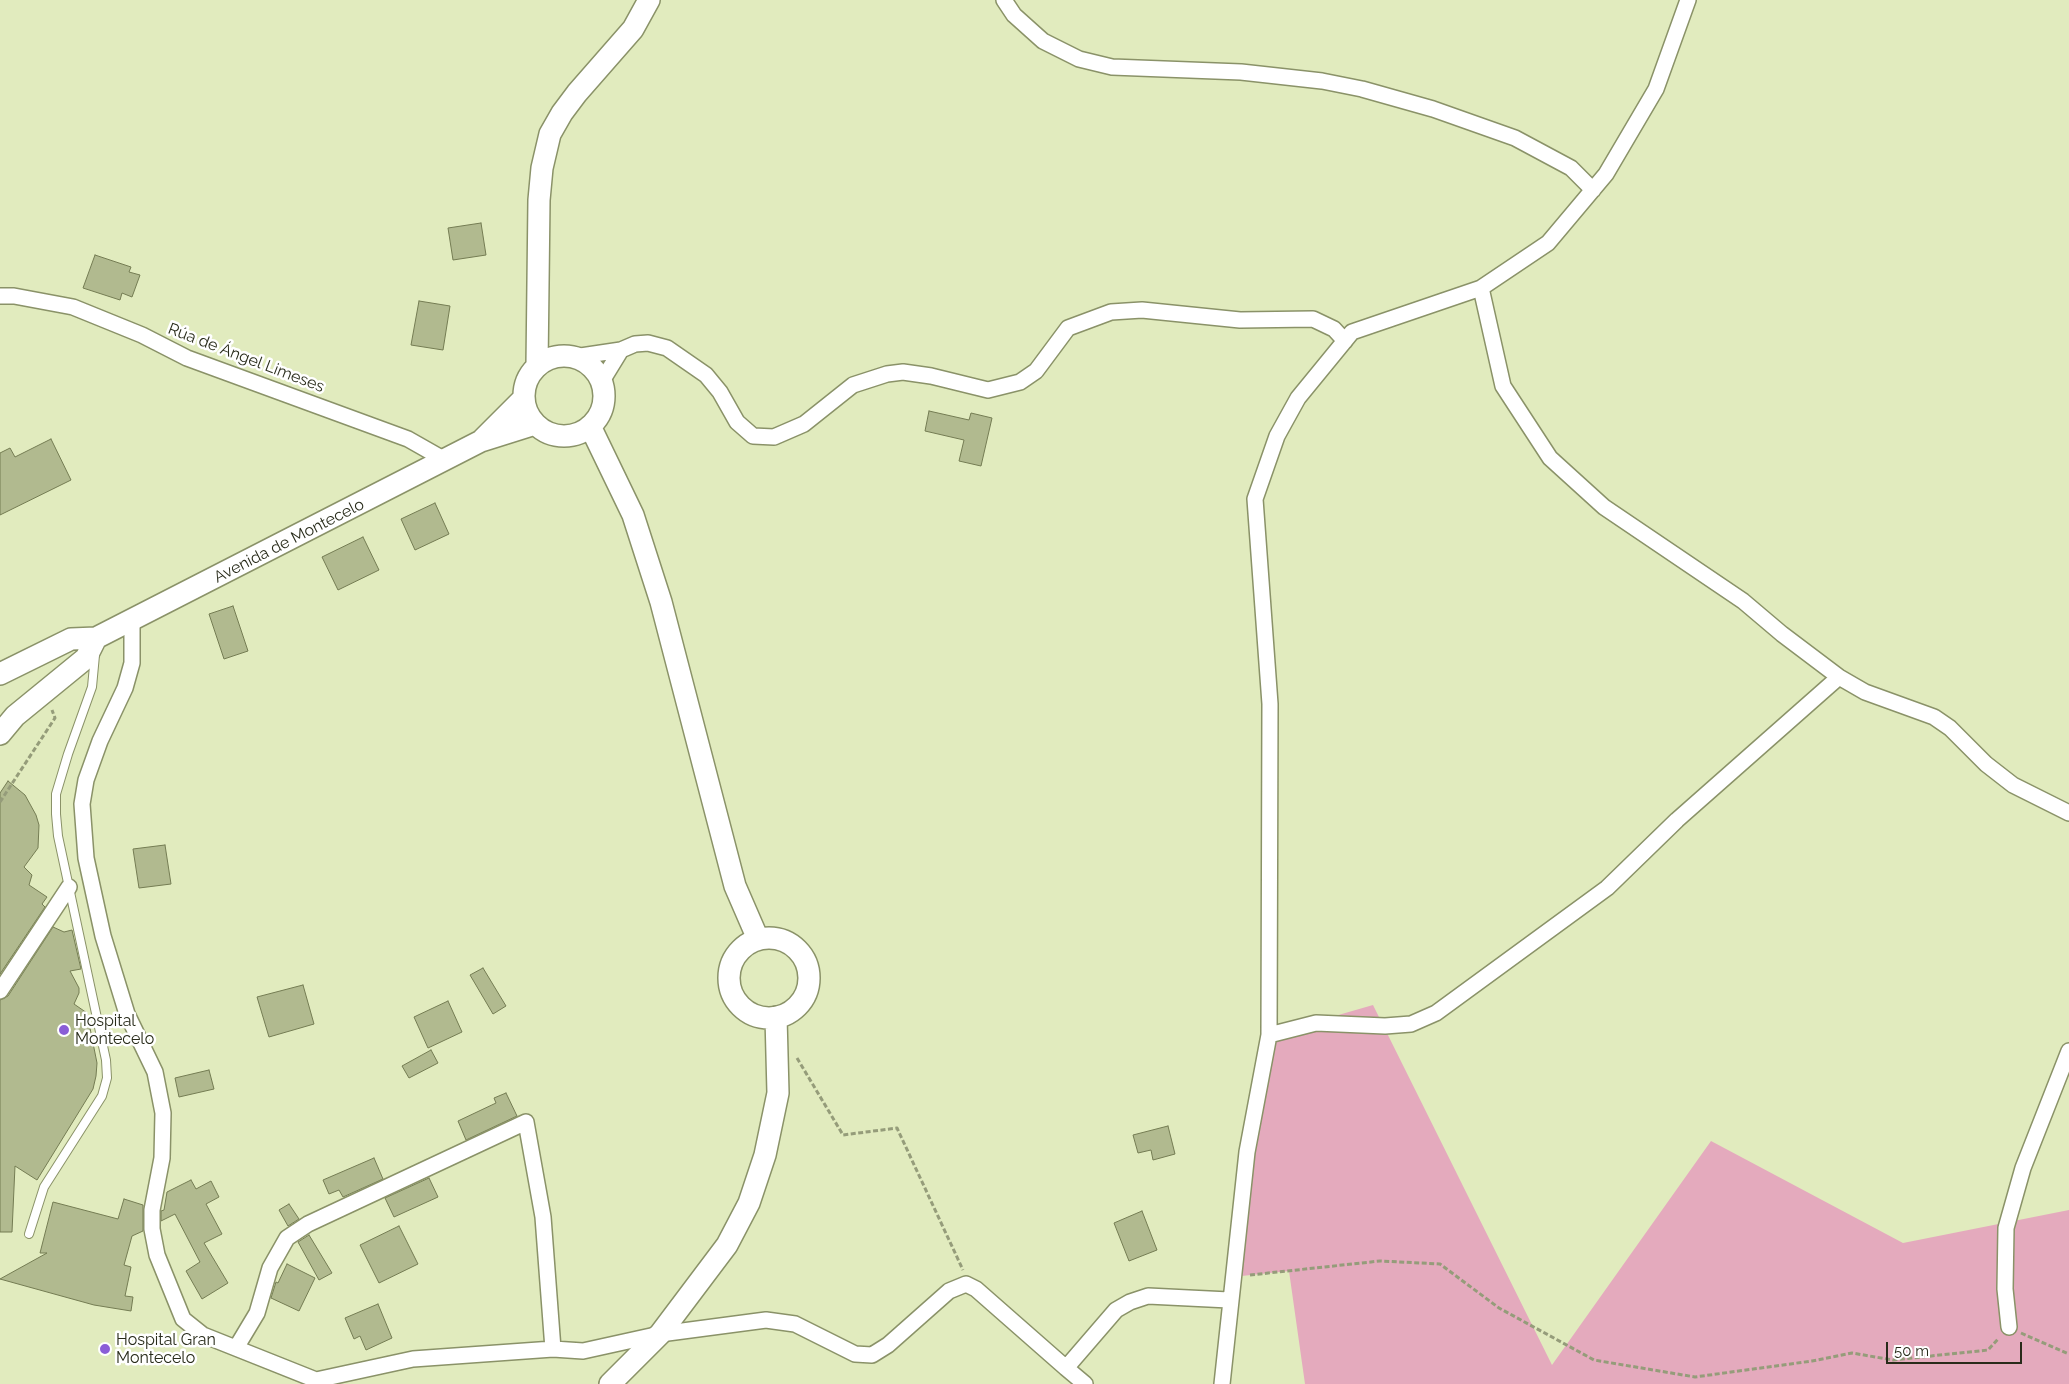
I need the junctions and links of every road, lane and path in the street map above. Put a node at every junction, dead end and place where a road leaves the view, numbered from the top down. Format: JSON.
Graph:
{"nodes":[{"id":1,"x":649,"y":0,"type":"edge"},
{"id":2,"x":1004,"y":0,"type":"edge"},
{"id":3,"x":1688,"y":0,"type":"edge"},
{"id":4,"x":1593,"y":190,"type":"junction"},
{"id":5,"x":1481,"y":288,"type":"junction"},
{"id":6,"x":0,"y":296,"type":"edge"},
{"id":7,"x":1345,"y":341,"type":"junction"},
{"id":8,"x":621,"y":350,"type":"junction"},
{"id":9,"x":555,"y":360,"type":"junction"},
{"id":10,"x":602,"y":381,"type":"junction"},
{"id":11,"x":524,"y":398,"type":"junction"},
{"id":12,"x":535,"y":424,"type":"junction"},
{"id":13,"x":590,"y":426,"type":"junction"},
{"id":14,"x":481,"y":441,"type":"junction"},
{"id":15,"x":445,"y":460,"type":"junction"},
{"id":16,"x":132,"y":620,"type":"junction"},
{"id":17,"x":96,"y":638,"type":"junction"},
{"id":18,"x":0,"y":674,"type":"edge"},
{"id":19,"x":1839,"y":677,"type":"junction"},
{"id":20,"x":0,"y":734,"type":"edge"},
{"id":21,"x":2069,"y":813,"type":"edge"},
{"id":22,"x":69,"y":887,"type":"junction"},
{"id":23,"x":758,"y":939,"type":"junction"},
{"id":24,"x":0,"y":991,"type":"edge"},
{"id":25,"x":776,"y":1017,"type":"junction"},
{"id":26,"x":1269,"y":1035,"type":"junction"},
{"id":27,"x":2069,"y":1051,"type":"edge"},
{"id":28,"x":796,"y":1057,"type":"dead end"},
{"id":29,"x":29,"y":1234,"type":"dead end"},
{"id":30,"x":1232,"y":1277,"type":"junction"},
{"id":31,"x":966,"y":1284,"type":"junction"},
{"id":32,"x":1229,"y":1300,"type":"junction"},
{"id":33,"x":2009,"y":1327,"type":"junction"},
{"id":34,"x":660,"y":1334,"type":"junction"},
{"id":35,"x":236,"y":1348,"type":"junction"},
{"id":36,"x":553,"y":1349,"type":"junction"},
{"id":37,"x":2069,"y":1354,"type":"edge"},
{"id":38,"x":1066,"y":1368,"type":"junction"},
{"id":39,"x":316,"y":1382,"type":"edge"},
{"id":40,"x":610,"y":1384,"type":"edge"},
{"id":41,"x":1085,"y":1384,"type":"edge"},
{"id":42,"x":1222,"y":1384,"type":"edge"}],
"edges":[{"from":1,"to":9,"type":"street"},
{"from":2,"to":4,"type":"street"},
{"from":3,"to":4,"type":"street"},
{"from":4,"to":5,"type":"street"},
{"from":5,"to":7,"type":"street"},
{"from":5,"to":19,"type":"street"},
{"from":6,"to":15,"type":"street","name":"Rúa de Ángel Limeses"},
{"from":7,"to":8,"type":"street"},
{"from":7,"to":26,"type":"street"},
{"from":8,"to":9,"type":"street"},
{"from":8,"to":10,"type":"street"},
{"from":9,"to":10,"type":"street"},
{"from":9,"to":11,"type":"street"},
{"from":10,"to":13,"type":"street"},
{"from":11,"to":12,"type":"street"},
{"from":11,"to":14,"type":"street","name":"Avenida de Montecelo"},
{"from":12,"to":13,"type":"street"},
{"from":12,"to":14,"type":"street","name":"Avenida de Montecelo"},
{"from":13,"to":23,"type":"street"},
{"from":14,"to":15,"type":"street","name":"Avenida de Montecelo"},
{"from":15,"to":16,"type":"street","name":"Avenida de Montecelo"},
{"from":16,"to":17,"type":"street","name":"Avenida de Montecelo"},
{"from":16,"to":35,"type":"street"},
{"from":17,"to":18,"type":"street","name":"Avenida de Montecelo"},
{"from":17,"to":20,"type":"street"},
{"from":17,"to":22,"type":"lane"},
{"from":19,"to":21,"type":"street"},
{"from":19,"to":26,"type":"street"},
{"from":22,"to":24,"type":"street"},
{"from":22,"to":29,"type":"lane"},
{"from":23,"to":25,"type":"street"},
{"from":23,"to":25,"type":"street"},
{"from":25,"to":34,"type":"street"},
{"from":26,"to":30,"type":"street"},
{"from":27,"to":33,"type":"street"},
{"from":28,"to":31,"type":"path"},
{"from":30,"to":32,"type":"street"},
{"from":30,"to":33,"type":"path"},
{"from":31,"to":34,"type":"street"},
{"from":31,"to":38,"type":"street"},
{"from":32,"to":38,"type":"street"},
{"from":32,"to":42,"type":"street"},
{"from":33,"to":37,"type":"path"},
{"from":34,"to":36,"type":"street"},
{"from":34,"to":40,"type":"street"},
{"from":35,"to":36,"type":"street"},
{"from":35,"to":39,"type":"street"},
{"from":36,"to":39,"type":"street"},
{"from":38,"to":41,"type":"street"}]}
